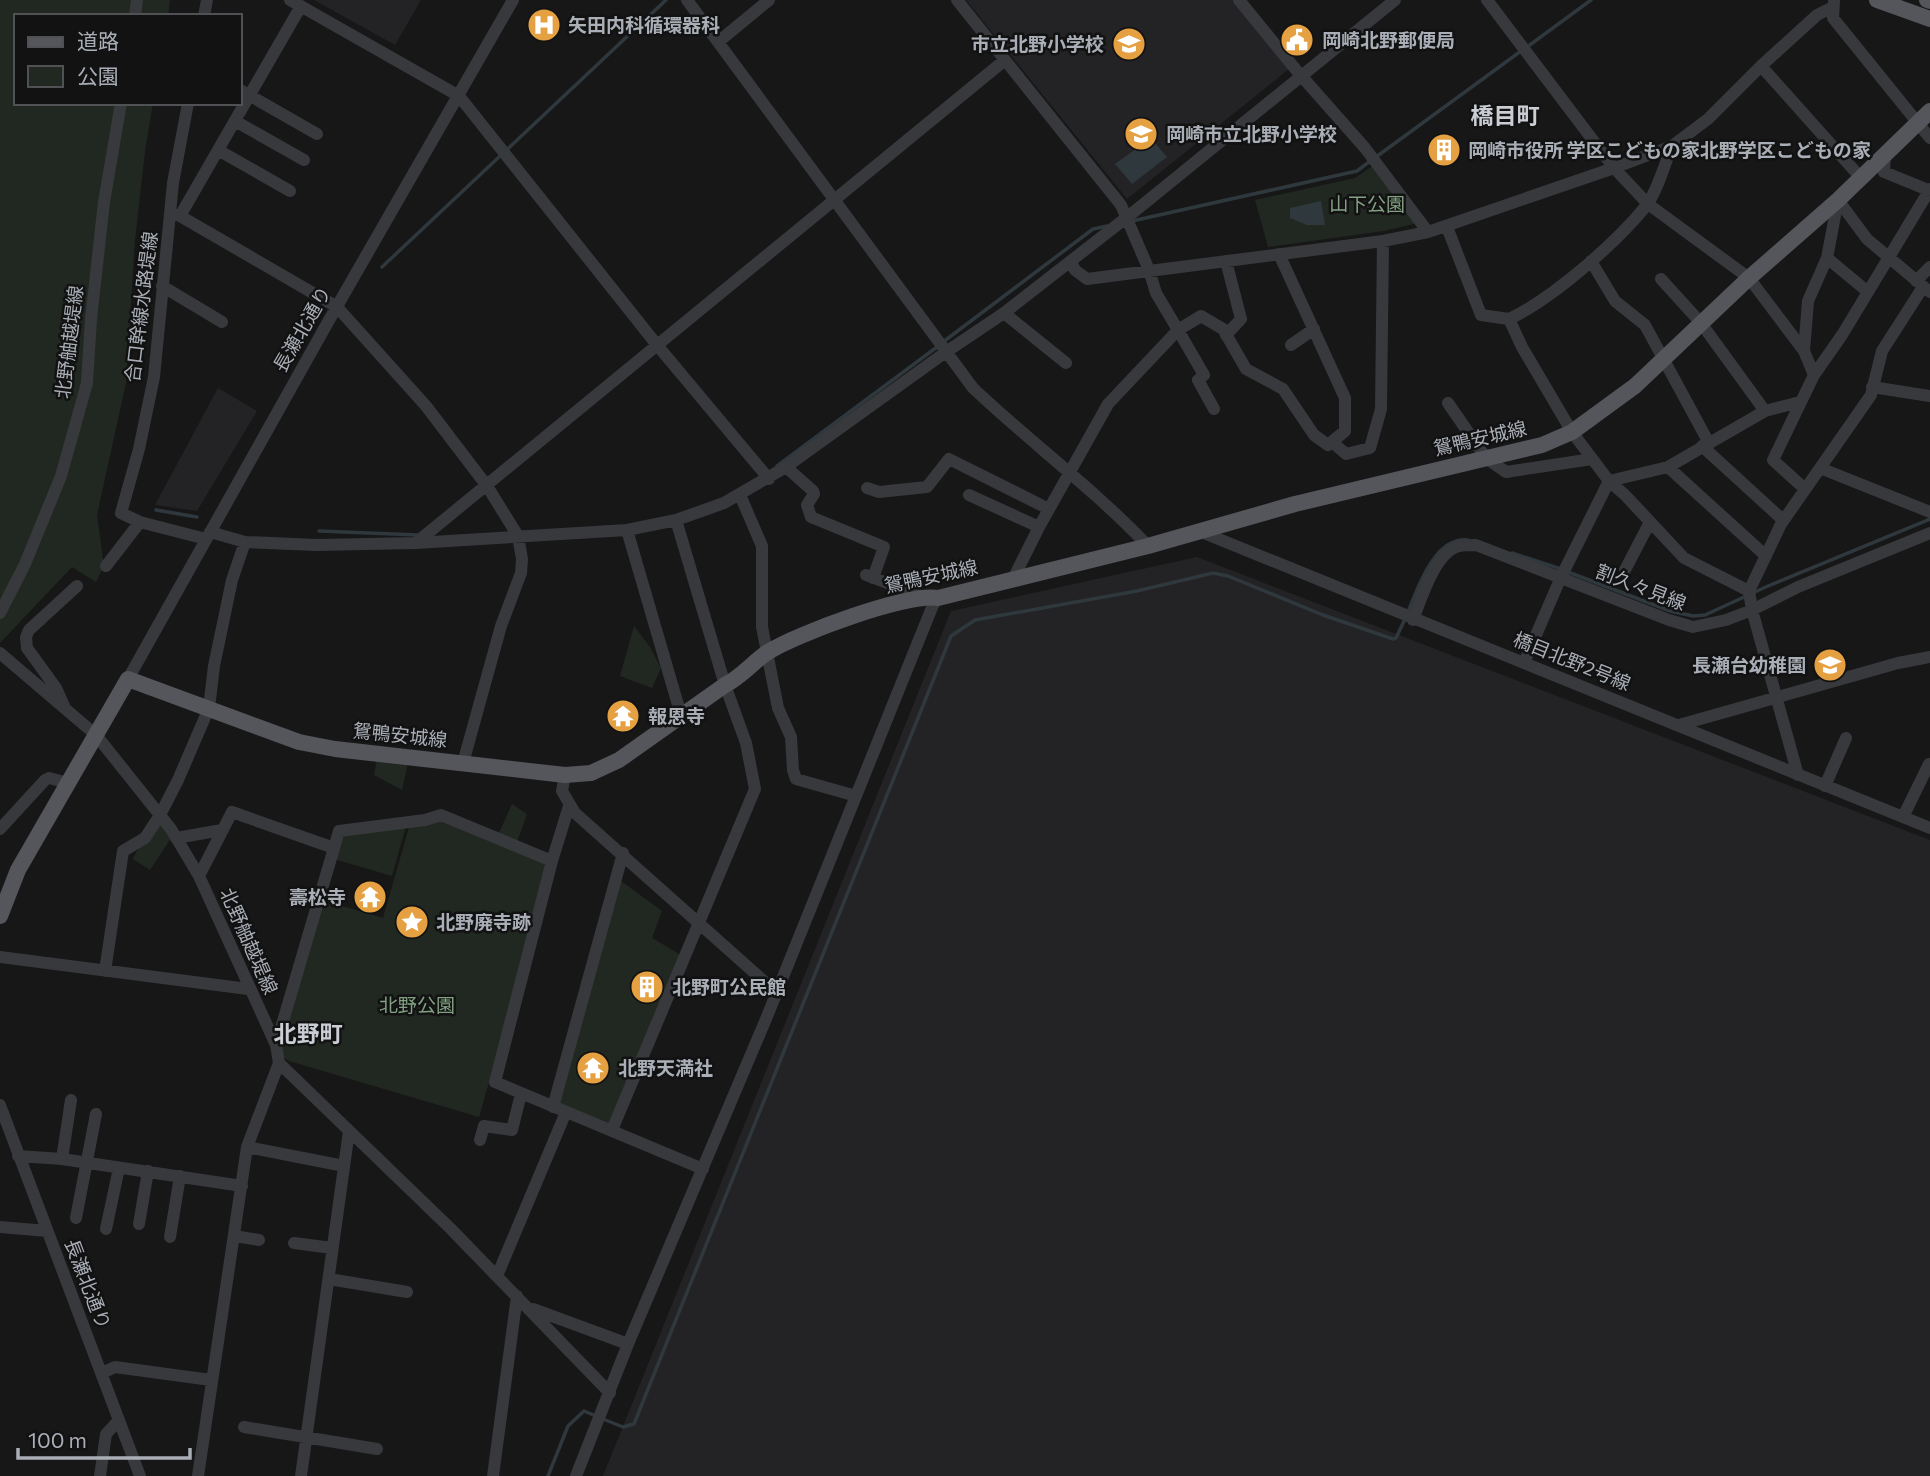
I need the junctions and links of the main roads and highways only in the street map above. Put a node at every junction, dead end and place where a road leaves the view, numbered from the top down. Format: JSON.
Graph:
{"nodes":[{"id":1,"x":1877,"y":0,"type":"edge"},
{"id":2,"x":1930,"y":19,"type":"edge"},
{"id":3,"x":1930,"y":111,"type":"edge"},
{"id":4,"x":0,"y":916,"type":"edge"}],
"edges":[{"from":1,"to":2,"type":"main road"},
{"from":3,"to":4,"type":"main road","name":"鴛鴨安城線"}]}
